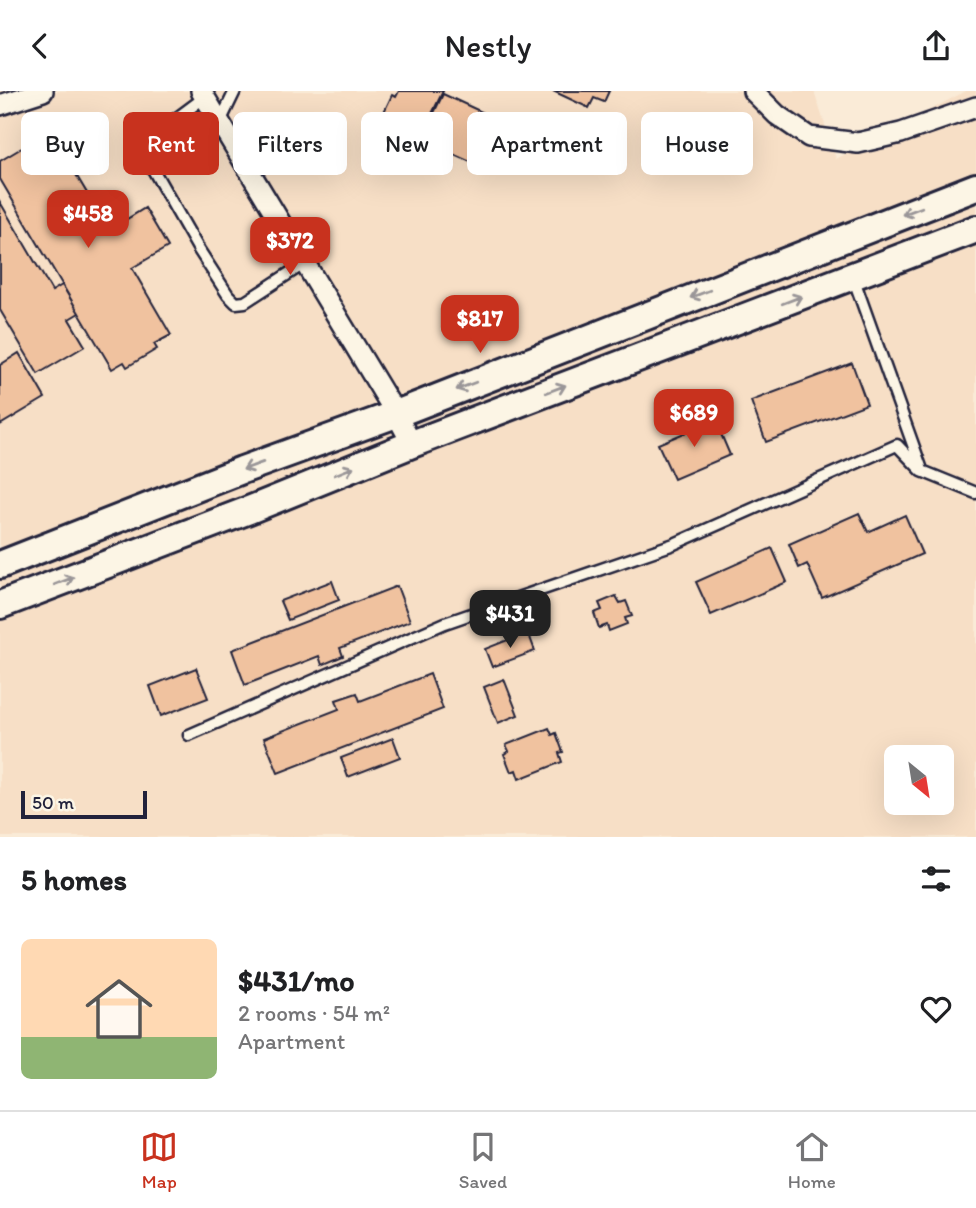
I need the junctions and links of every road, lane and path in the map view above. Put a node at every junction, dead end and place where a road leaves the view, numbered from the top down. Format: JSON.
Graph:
{"nodes":[{"id":1,"x":43,"y":91,"type":"edge"},
{"id":2,"x":235,"y":91,"type":"edge"},
{"id":3,"x":753,"y":91,"type":"edge"},
{"id":4,"x":203,"y":94,"type":"edge"},
{"id":5,"x":0,"y":105,"type":"edge"},
{"id":6,"x":976,"y":107,"type":"edge"},
{"id":7,"x":213,"y":112,"type":"edge"},
{"id":8,"x":219,"y":122,"type":"joint"},
{"id":9,"x":976,"y":187,"type":"edge"},
{"id":10,"x":976,"y":229,"type":"edge"},
{"id":11,"x":305,"y":263,"type":"junction"},
{"id":12,"x":853,"y":277,"type":"junction"},
{"id":13,"x":396,"y":414,"type":"junction"},
{"id":14,"x":411,"y":444,"type":"junction"},
{"id":15,"x":922,"y":471,"type":"junction"},
{"id":16,"x":976,"y":493,"type":"edge"},
{"id":17,"x":0,"y":565,"type":"edge"},
{"id":18,"x":0,"y":605,"type":"edge"},
{"id":19,"x":189,"y":735,"type":"dead end"}],
"edges":[{"from":1,"to":5,"type":"street"},
{"from":2,"to":8,"type":"lane"},
{"from":3,"to":6,"type":"street"},
{"from":4,"to":7,"type":"street"},
{"from":4,"to":11,"type":"lane"},
{"from":8,"to":11,"type":"street"},
{"from":9,"to":13,"type":"main road","one_way":true},
{"from":10,"to":12,"type":"main road"},
{"from":11,"to":13,"type":"street"},
{"from":14,"to":12,"type":"main road","one_way":true},
{"from":12,"to":15,"type":"lane"},
{"from":13,"to":14,"type":"street"},
{"from":13,"to":17,"type":"main road","one_way":true},
{"from":18,"to":14,"type":"main road","one_way":true},
{"from":15,"to":16,"type":"lane"},
{"from":15,"to":19,"type":"lane"}]}
